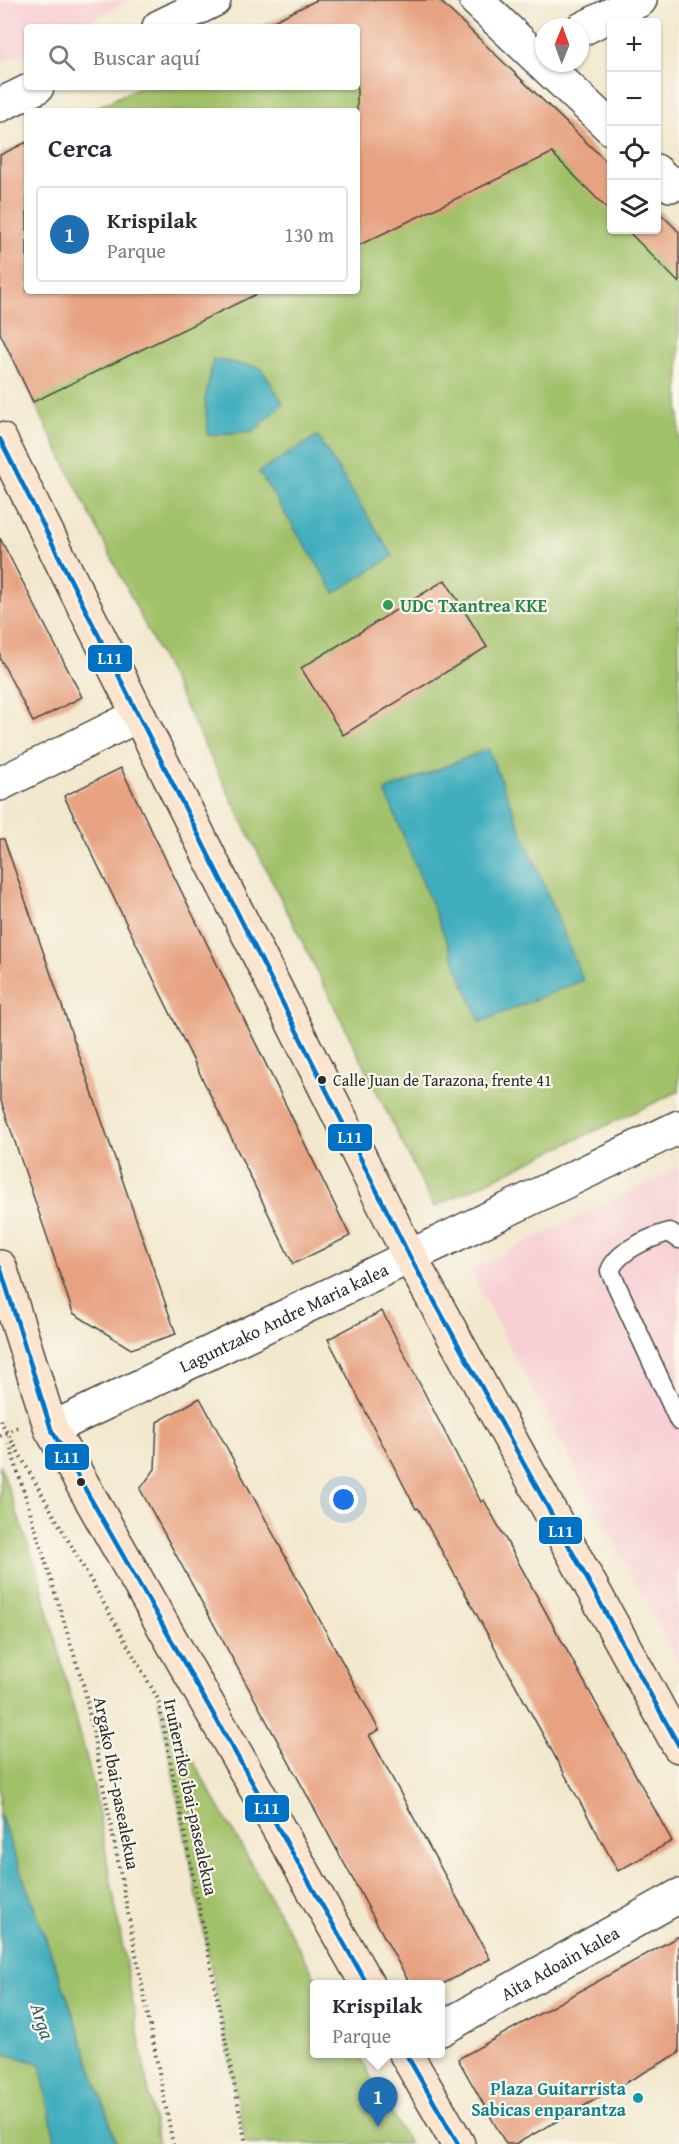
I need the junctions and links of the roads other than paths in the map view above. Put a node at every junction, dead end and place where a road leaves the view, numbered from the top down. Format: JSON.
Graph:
{"nodes":[{"id":1,"x":214,"y":0,"type":"edge"},
{"id":2,"x":476,"y":0,"type":"edge"},
{"id":3,"x":640,"y":0,"type":"edge"},
{"id":4,"x":165,"y":24,"type":"edge"},
{"id":5,"x":589,"y":26,"type":"edge"},
{"id":6,"x":535,"y":49,"type":"edge"},
{"id":7,"x":557,"y":72,"type":"edge"},
{"id":8,"x":31,"y":90,"type":"edge"},
{"id":9,"x":0,"y":105,"type":"edge"},
{"id":10,"x":609,"y":126,"type":"edge"},
{"id":11,"x":661,"y":175,"type":"edge"},
{"id":12,"x":679,"y":183,"type":"edge"},
{"id":13,"x":0,"y":439,"type":"edge"},
{"id":14,"x":139,"y":715,"type":"junction"},
{"id":15,"x":0,"y":784,"type":"edge"},
{"id":16,"x":679,"y":1127,"type":"edge"},
{"id":17,"x":679,"y":1239,"type":"edge"},
{"id":18,"x":410,"y":1257,"type":"junction"},
{"id":19,"x":0,"y":1267,"type":"edge"},
{"id":20,"x":679,"y":1421,"type":"edge"},
{"id":21,"x":51,"y":1429,"type":"junction"},
{"id":22,"x":679,"y":1746,"type":"edge"},
{"id":23,"x":679,"y":1896,"type":"edge"},
{"id":24,"x":365,"y":1980,"type":"edge"},
{"id":25,"x":445,"y":2027,"type":"edge"},
{"id":26,"x":408,"y":2058,"type":"edge"},
{"id":27,"x":458,"y":2144,"type":"edge"}],
"edges":[{"from":1,"to":4,"type":"street"},
{"from":2,"to":6,"type":"street"},
{"from":3,"to":5,"type":"street"},
{"from":7,"to":10,"type":"street"},
{"from":8,"to":9,"type":"street"},
{"from":11,"to":12,"type":"street"},
{"from":13,"to":14,"type":"street"},
{"from":14,"to":15,"type":"street"},
{"from":14,"to":18,"type":"street"},
{"from":16,"to":18,"type":"street","name":"Laguntzako Andre Maria kalea"},
{"from":17,"to":20,"type":"lane"},
{"from":18,"to":21,"type":"street","name":"Laguntzako Andre Maria kalea"},
{"from":18,"to":22,"type":"street"},
{"from":19,"to":21,"type":"street"},
{"from":21,"to":24,"type":"street"},
{"from":23,"to":25,"type":"street","name":"Aita Adoain kalea"},
{"from":26,"to":27,"type":"street"}]}
